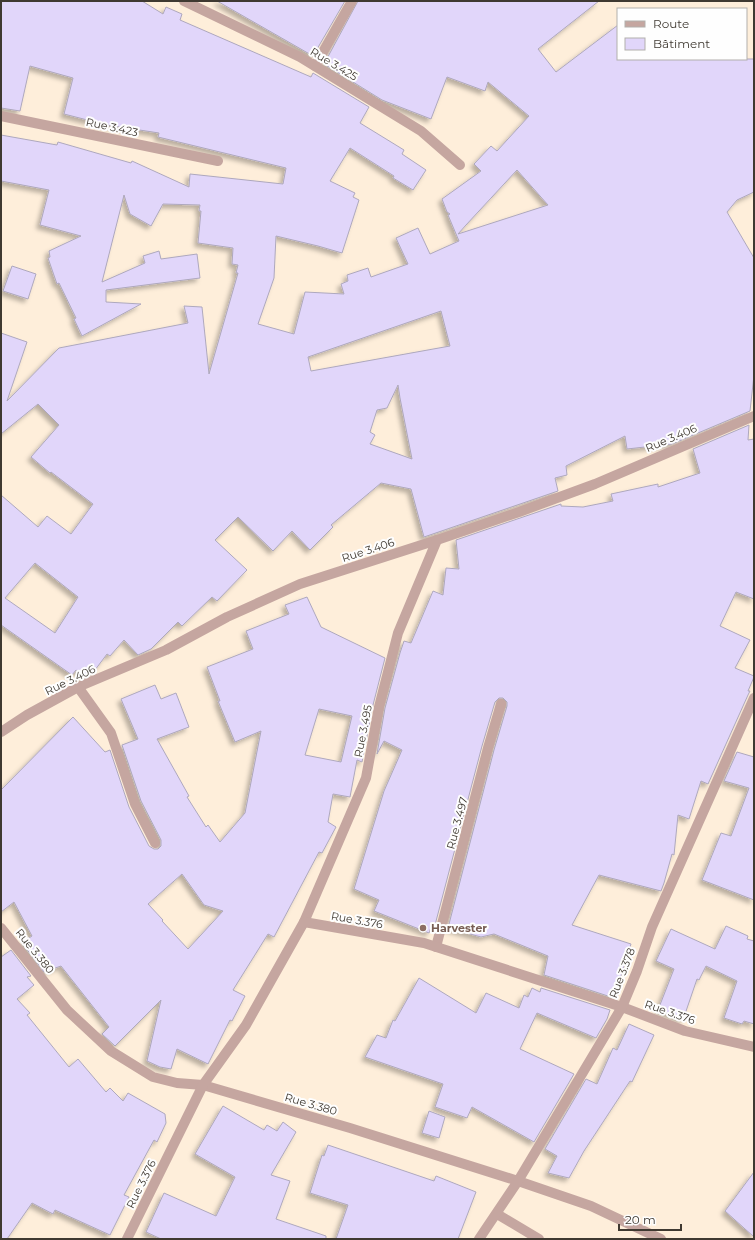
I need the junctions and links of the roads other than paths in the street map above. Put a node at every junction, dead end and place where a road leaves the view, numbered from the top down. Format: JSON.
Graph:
{"nodes":[{"id":1,"x":184,"y":1,"type":"edge"},
{"id":2,"x":352,"y":1,"type":"edge"},
{"id":3,"x":315,"y":66,"type":"junction"},
{"id":4,"x":1,"y":116,"type":"edge"},
{"id":5,"x":218,"y":161,"type":"dead end"},
{"id":6,"x":460,"y":165,"type":"dead end"},
{"id":7,"x":754,"y":416,"type":"edge"},
{"id":8,"x":437,"y":540,"type":"junction"},
{"id":9,"x":78,"y":687,"type":"junction"},
{"id":10,"x":754,"y":698,"type":"edge"},
{"id":11,"x":501,"y":704,"type":"dead end"},
{"id":12,"x":1,"y":732,"type":"edge"},
{"id":13,"x":155,"y":843,"type":"dead end"},
{"id":14,"x":304,"y":922,"type":"junction"},
{"id":15,"x":1,"y":928,"type":"edge"},
{"id":16,"x":436,"y":947,"type":"junction"},
{"id":17,"x":622,"y":1007,"type":"junction"},
{"id":18,"x":754,"y":1047,"type":"edge"},
{"id":19,"x":203,"y":1085,"type":"junction"},
{"id":20,"x":518,"y":1181,"type":"junction"},
{"id":21,"x":497,"y":1214,"type":"junction"},
{"id":22,"x":127,"y":1239,"type":"edge"},
{"id":23,"x":480,"y":1239,"type":"edge"},
{"id":24,"x":539,"y":1239,"type":"edge"},
{"id":25,"x":662,"y":1239,"type":"edge"}],
"edges":[{"from":1,"to":3,"type":"street","name":"Rue 3.425"},
{"from":2,"to":3,"type":"street"},
{"from":3,"to":6,"type":"street","name":"Rue 3.425"},
{"from":4,"to":5,"type":"street","name":"Rue 3.423"},
{"from":7,"to":8,"type":"street","name":"Rue 3.406"},
{"from":8,"to":9,"type":"street","name":"Rue 3.406"},
{"from":8,"to":14,"type":"street","name":"Rue 3.495"},
{"from":9,"to":12,"type":"street","name":"Rue 3.406"},
{"from":9,"to":13,"type":"street"},
{"from":10,"to":17,"type":"street","name":"Rue 3.378"},
{"from":11,"to":16,"type":"street","name":"Rue 3.497"},
{"from":14,"to":16,"type":"street","name":"Rue 3.376"},
{"from":14,"to":19,"type":"street","name":"Rue 3.376"},
{"from":15,"to":19,"type":"street","name":"Rue 3.380"},
{"from":16,"to":17,"type":"street","name":"Rue 3.376"},
{"from":17,"to":18,"type":"street","name":"Rue 3.376"},
{"from":17,"to":20,"type":"street","name":"Rue 3.378"},
{"from":19,"to":20,"type":"street","name":"Rue 3.380"},
{"from":19,"to":22,"type":"street","name":"Rue 3.376"},
{"from":20,"to":21,"type":"street","name":"Rue 3.378"},
{"from":20,"to":25,"type":"street","name":"Rue 3.380"},
{"from":21,"to":23,"type":"street","name":"Rue 3.378"},
{"from":21,"to":24,"type":"street"}]}
